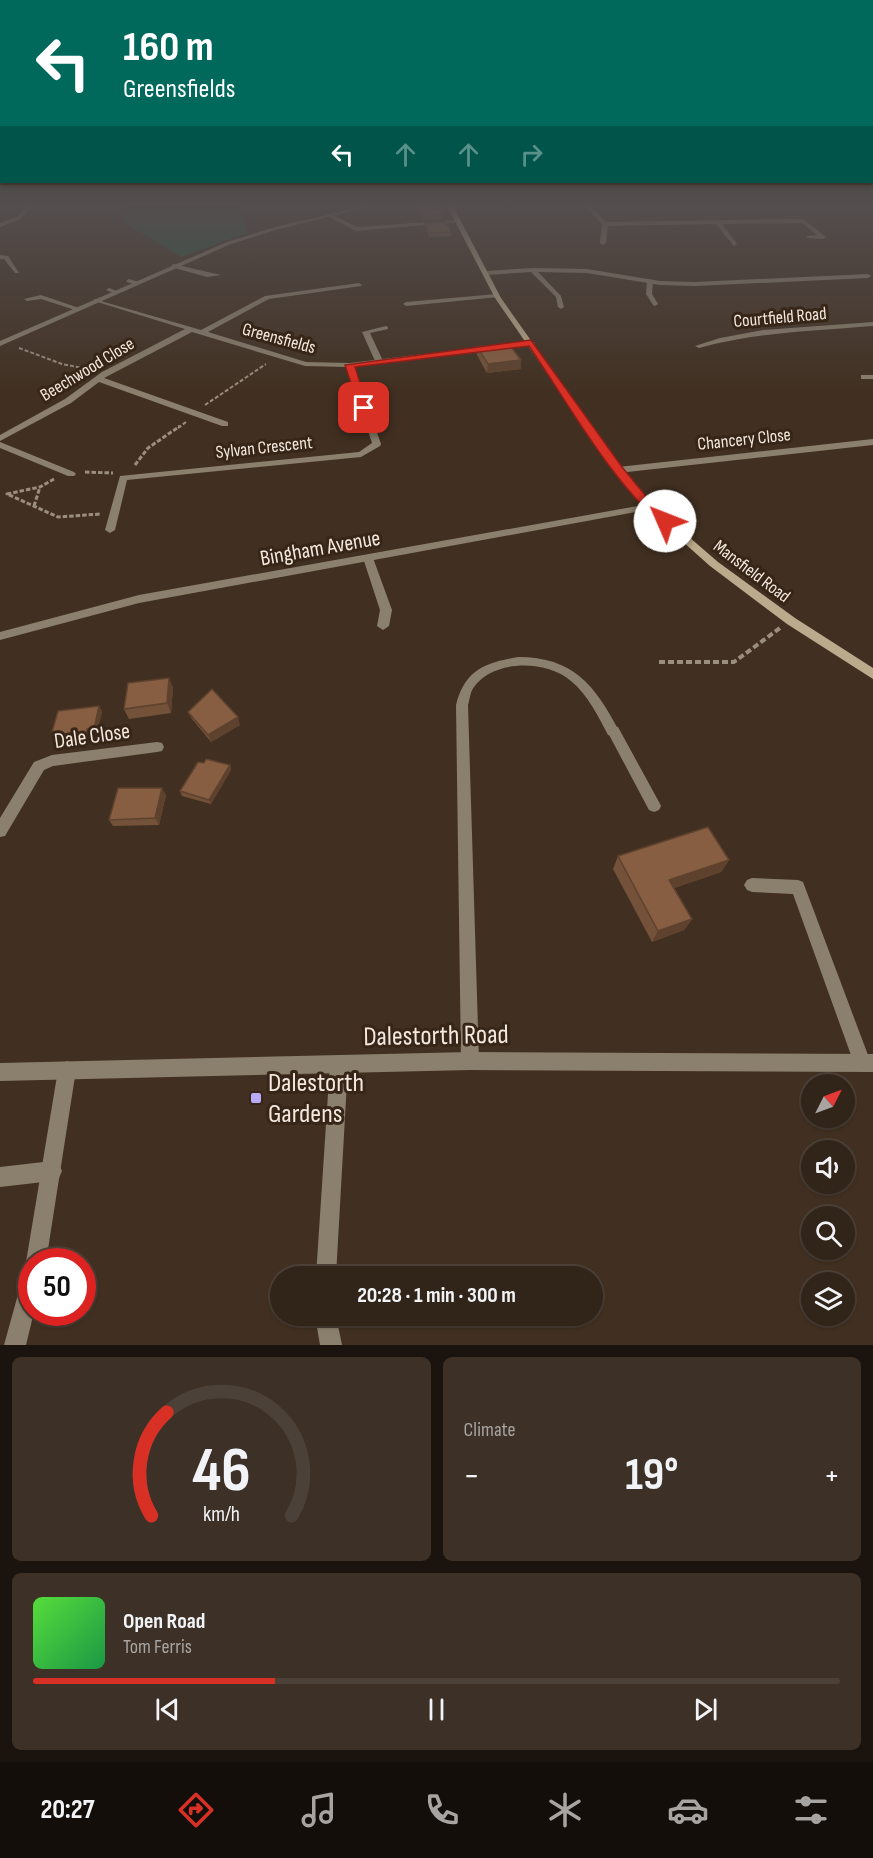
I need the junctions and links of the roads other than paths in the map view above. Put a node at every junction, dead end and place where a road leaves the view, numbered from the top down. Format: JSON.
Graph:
{"nodes":[{"id":1,"x":15,"y":269,"type":"edge"},
{"id":2,"x":167,"y":269,"type":"edge"},
{"id":3,"x":183,"y":269,"type":"edge"},
{"id":4,"x":484,"y":269,"type":"edge"},
{"id":5,"x":533,"y":270,"type":"junction"},
{"id":6,"x":17,"y":272,"type":"dead end"},
{"id":7,"x":486,"y":273,"type":"junction"},
{"id":8,"x":218,"y":275,"type":"dead end"},
{"id":9,"x":868,"y":276,"type":"edge"},
{"id":10,"x":129,"y":281,"type":"dead end"},
{"id":11,"x":650,"y":281,"type":"junction"},
{"id":12,"x":137,"y":283,"type":"junction"},
{"id":13,"x":359,"y":285,"type":"dead end"},
{"id":14,"x":496,"y":295,"type":"junction"},
{"id":15,"x":27,"y":299,"type":"dead end"},
{"id":16,"x":96,"y":300,"type":"junction"},
{"id":17,"x":406,"y":302,"type":"dead end"},
{"id":18,"x":655,"y":304,"type":"dead end"},
{"id":19,"x":561,"y":307,"type":"dead end"},
{"id":20,"x":77,"y":309,"type":"junction"},
{"id":21,"x":870,"y":325,"type":"edge"},
{"id":22,"x":386,"y":328,"type":"dead end"},
{"id":23,"x":191,"y":329,"type":"junction"},
{"id":24,"x":873,"y":331,"type":"edge"},
{"id":25,"x":203,"y":332,"type":"junction"},
{"id":26,"x":2,"y":343,"type":"edge"},
{"id":27,"x":531,"y":343,"type":"junction"},
{"id":28,"x":699,"y":346,"type":"dead end"},
{"id":29,"x":379,"y":361,"type":"junction"},
{"id":30,"x":350,"y":365,"type":"junction"},
{"id":31,"x":102,"y":376,"type":"junction"},
{"id":32,"x":225,"y":424,"type":"dead end"},
{"id":33,"x":0,"y":438,"type":"edge"},
{"id":34,"x":873,"y":442,"type":"edge"},
{"id":35,"x":0,"y":445,"type":"edge"},
{"id":36,"x":618,"y":470,"type":"junction"},
{"id":37,"x":68,"y":473,"type":"road end"},
{"id":38,"x":649,"y":507,"type":"junction"},
{"id":39,"x":110,"y":530,"type":"dead end"},
{"id":40,"x":368,"y":558,"type":"junction"},
{"id":41,"x":383,"y":626,"type":"dead end"},
{"id":42,"x":0,"y":636,"type":"edge"},
{"id":43,"x":873,"y":674,"type":"edge"},
{"id":44,"x":157,"y":747,"type":"dead end"},
{"id":45,"x":654,"y":806,"type":"dead end"},
{"id":46,"x":0,"y":831,"type":"edge"},
{"id":47,"x":752,"y":885,"type":"dead end"},
{"id":48,"x":470,"y":1060,"type":"junction"},
{"id":49,"x":868,"y":1063,"type":"edge"},
{"id":50,"x":339,"y":1064,"type":"junction"},
{"id":51,"x":67,"y":1070,"type":"junction"},
{"id":52,"x":0,"y":1072,"type":"edge"},
{"id":53,"x":52,"y":1172,"type":"junction"},
{"id":54,"x":0,"y":1177,"type":"edge"},
{"id":55,"x":38,"y":1248,"type":"edge"},
{"id":56,"x":328,"y":1266,"type":"edge"},
{"id":57,"x":20,"y":1326,"type":"edge"},
{"id":58,"x":328,"y":1326,"type":"edge"},
{"id":59,"x":15,"y":1345,"type":"edge"},
{"id":60,"x":331,"y":1345,"type":"edge"}],
"edges":[{"from":1,"to":6,"type":"street"},
{"from":2,"to":12,"type":"street"},
{"from":3,"to":8,"type":"street"},
{"from":4,"to":7,"type":"main road","name":"Mansfield Road"},
{"from":5,"to":7,"type":"street"},
{"from":5,"to":11,"type":"street"},
{"from":5,"to":19,"type":"street"},
{"from":7,"to":14,"type":"main road","name":"Mansfield Road"},
{"from":9,"to":11,"type":"street"},
{"from":10,"to":12,"type":"street"},
{"from":11,"to":18,"type":"street"},
{"from":12,"to":16,"type":"street"},
{"from":13,"to":25,"type":"street"},
{"from":14,"to":17,"type":"street"},
{"from":14,"to":27,"type":"main road","name":"Mansfield Road"},
{"from":15,"to":20,"type":"street"},
{"from":16,"to":20,"type":"street"},
{"from":16,"to":23,"type":"street","name":"Greensfields"},
{"from":20,"to":26,"type":"street"},
{"from":21,"to":24,"type":"street","name":"Courtfield Road"},
{"from":21,"to":28,"type":"street","name":"Courtfield Road"},
{"from":22,"to":29,"type":"street"},
{"from":23,"to":25,"type":"street","name":"Greensfields"},
{"from":23,"to":31,"type":"street","name":"Beechwood Close"},
{"from":25,"to":30,"type":"street","name":"Greensfields"},
{"from":27,"to":29,"type":"street","name":"Greensfields"},
{"from":27,"to":36,"type":"main road","name":"Mansfield Road"},
{"from":29,"to":30,"type":"street","name":"Greensfields"},
{"from":30,"to":39,"type":"street","name":"Sylvan Crescent"},
{"from":31,"to":32,"type":"street"},
{"from":31,"to":33,"type":"street","name":"Beechwood Close"},
{"from":34,"to":36,"type":"street","name":"Chancery Close"},
{"from":35,"to":37,"type":"street"},
{"from":36,"to":38,"type":"main road","name":"Mansfield Road"},
{"from":38,"to":40,"type":"street","name":"Bingham Avenue"},
{"from":38,"to":43,"type":"main road","name":"Mansfield Road"},
{"from":40,"to":41,"type":"street"},
{"from":40,"to":42,"type":"street","name":"Bingham Avenue"},
{"from":44,"to":46,"type":"street","name":"Dale Close"},
{"from":45,"to":48,"type":"street"},
{"from":47,"to":49,"type":"street"},
{"from":48,"to":49,"type":"street","name":"Dalestorth Road"},
{"from":48,"to":50,"type":"street","name":"Dalestorth Road"},
{"from":50,"to":51,"type":"street","name":"Dalestorth Road"},
{"from":50,"to":56,"type":"street"},
{"from":51,"to":52,"type":"street","name":"Dalestorth Road"},
{"from":51,"to":53,"type":"street"},
{"from":53,"to":54,"type":"street"},
{"from":53,"to":55,"type":"street"},
{"from":57,"to":59,"type":"street"},
{"from":58,"to":60,"type":"street"}]}
